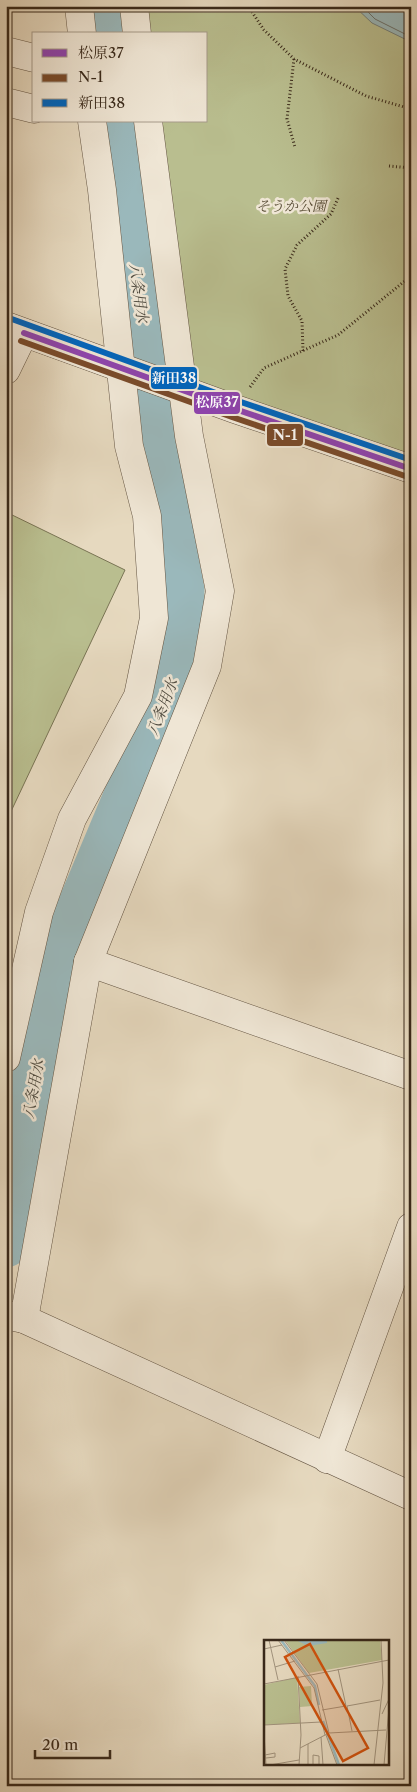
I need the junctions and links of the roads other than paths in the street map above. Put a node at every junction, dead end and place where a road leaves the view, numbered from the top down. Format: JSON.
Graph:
{"nodes":[{"id":1,"x":79,"y":6,"type":"edge"},
{"id":2,"x":134,"y":6,"type":"edge"},
{"id":3,"x":82,"y":32,"type":"edge"},
{"id":4,"x":137,"y":32,"type":"edge"},
{"id":5,"x":6,"y":51,"type":"edge"},
{"id":6,"x":32,"y":58,"type":"edge"},
{"id":7,"x":6,"y":102,"type":"edge"},
{"id":8,"x":32,"y":108,"type":"edge"},
{"id":9,"x":89,"y":122,"type":"edge"},
{"id":10,"x":148,"y":122,"type":"edge"},
{"id":11,"x":15,"y":330,"type":"edge"},
{"id":12,"x":123,"y":368,"type":"junction"},
{"id":13,"x":6,"y":370,"type":"edge"},
{"id":14,"x":178,"y":388,"type":"junction"},
{"id":15,"x":411,"y":469,"type":"edge"},
{"id":16,"x":88,"y":962,"type":"junction"},
{"id":17,"x":6,"y":1058,"type":"edge"},
{"id":18,"x":411,"y":1076,"type":"edge"},
{"id":19,"x":411,"y":1227,"type":"edge"},
{"id":20,"x":13,"y":1317,"type":"edge"},
{"id":21,"x":327,"y":1459,"type":"junction"},
{"id":22,"x":411,"y":1496,"type":"edge"}],
"edges":[{"from":1,"to":3,"type":"street"},
{"from":2,"to":4,"type":"street"},
{"from":5,"to":6,"type":"street"},
{"from":7,"to":8,"type":"street"},
{"from":9,"to":12,"type":"street"},
{"from":10,"to":14,"type":"street"},
{"from":11,"to":12,"type":"street"},
{"from":11,"to":13,"type":"street"},
{"from":12,"to":14,"type":"street"},
{"from":12,"to":17,"type":"street"},
{"from":14,"to":15,"type":"street"},
{"from":14,"to":16,"type":"street"},
{"from":16,"to":18,"type":"street"},
{"from":16,"to":20,"type":"street"},
{"from":19,"to":21,"type":"street"},
{"from":20,"to":21,"type":"street"},
{"from":21,"to":22,"type":"street"}]}
